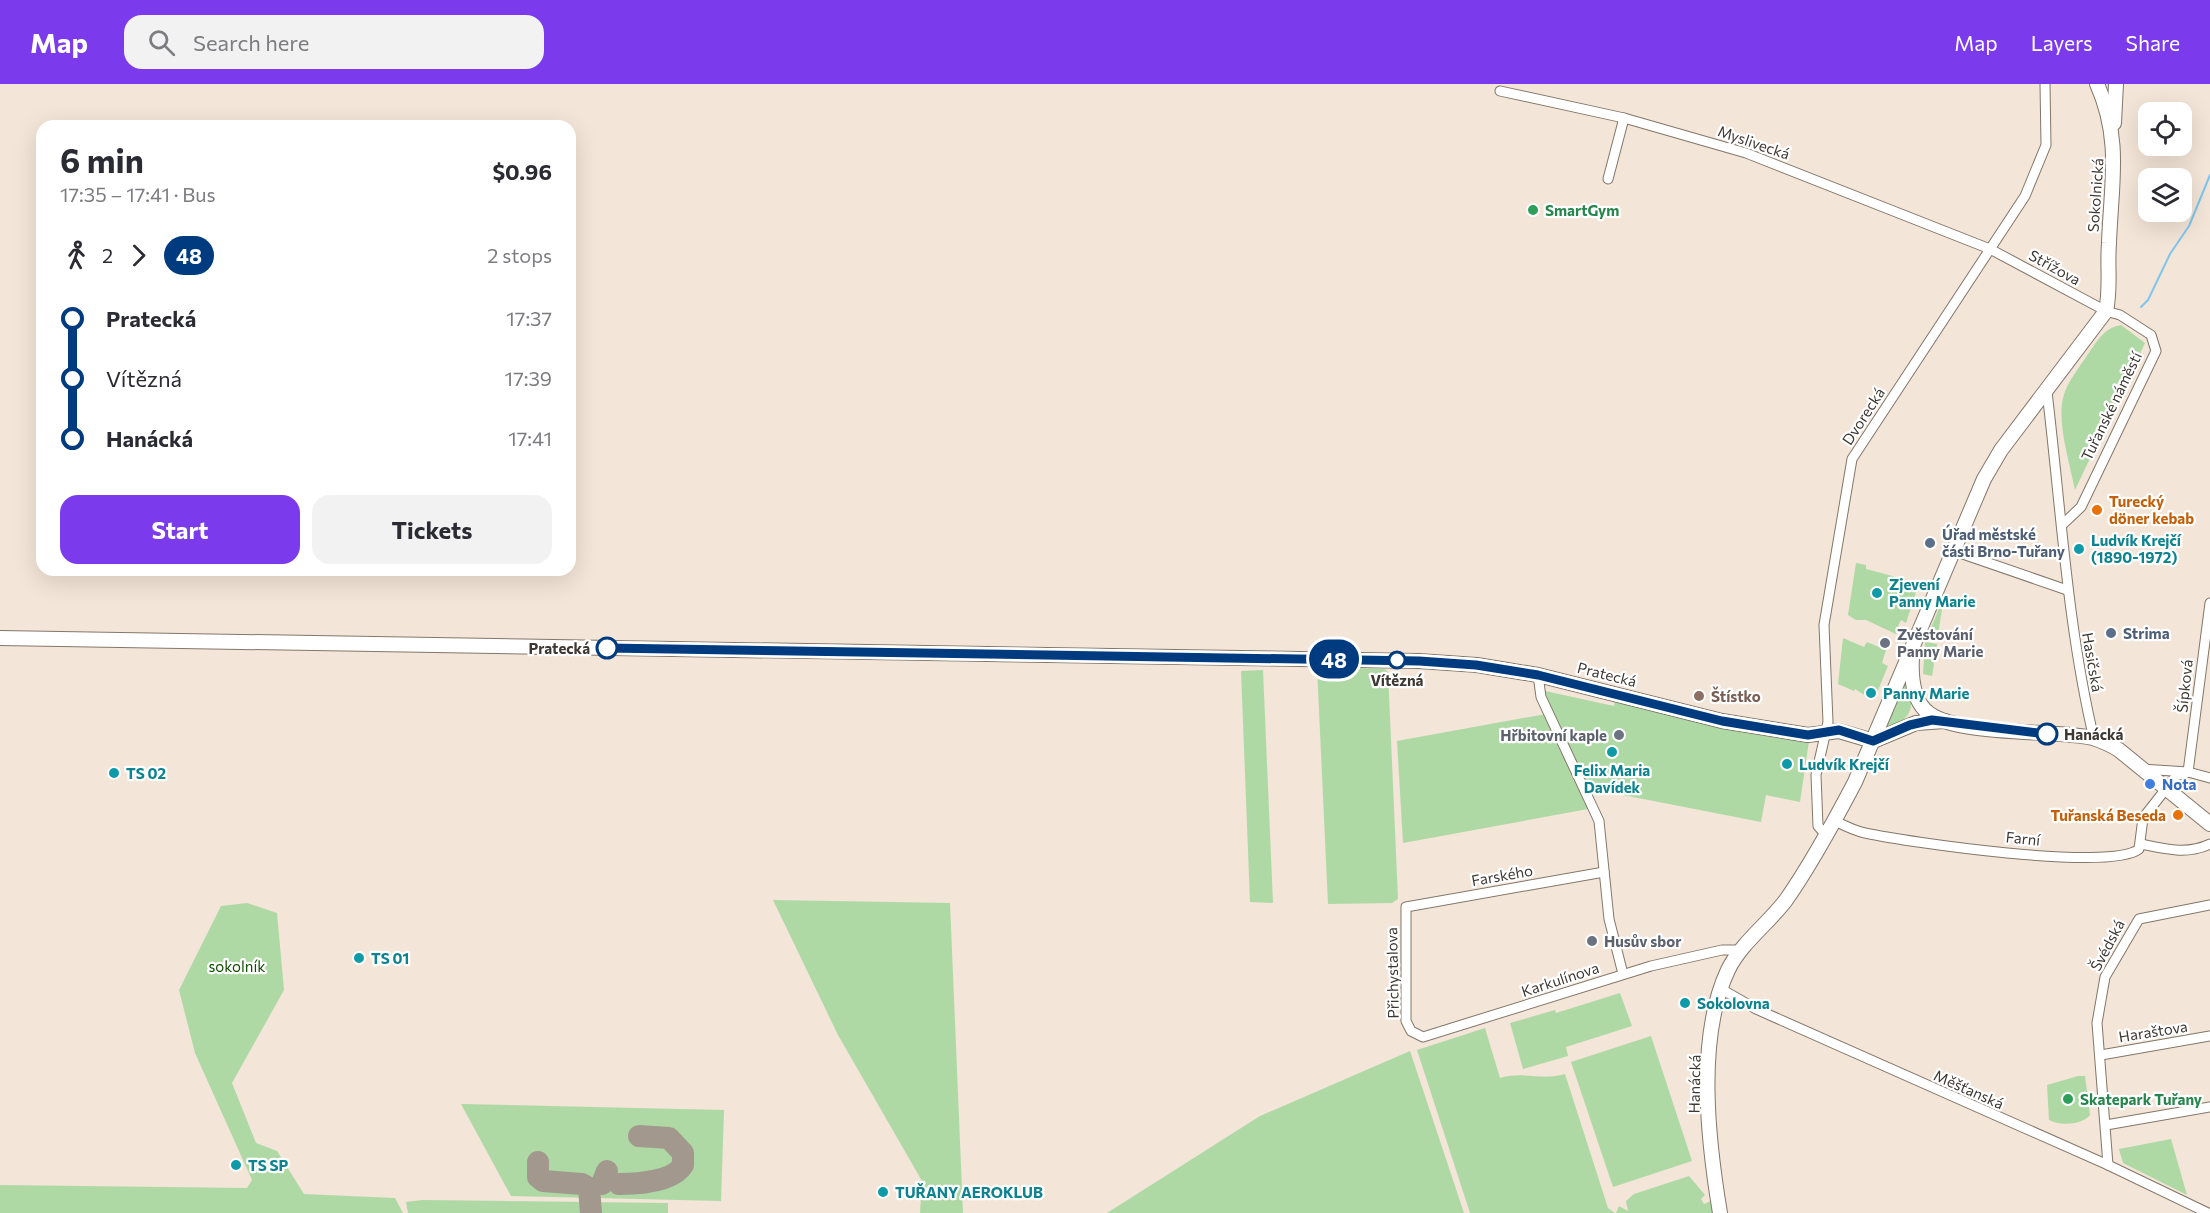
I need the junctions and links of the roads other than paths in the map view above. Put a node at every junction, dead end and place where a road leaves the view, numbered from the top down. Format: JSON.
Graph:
{"nodes":[{"id":1,"x":2045,"y":84,"type":"edge"},
{"id":2,"x":2097,"y":84,"type":"edge"},
{"id":3,"x":2116,"y":84,"type":"edge"},
{"id":4,"x":1500,"y":91,"type":"dead end"},
{"id":5,"x":1624,"y":118,"type":"junction"},
{"id":6,"x":2113,"y":134,"type":"junction"},
{"id":7,"x":1608,"y":179,"type":"dead end"},
{"id":8,"x":1990,"y":249,"type":"junction"},
{"id":9,"x":2106,"y":311,"type":"junction"},
{"id":10,"x":2048,"y":392,"type":"junction"},
{"id":11,"x":2062,"y":525,"type":"junction"},
{"id":12,"x":1954,"y":551,"type":"junction"},
{"id":13,"x":2067,"y":590,"type":"junction"},
{"id":14,"x":2210,"y":603,"type":"edge"},
{"id":15,"x":0,"y":639,"type":"edge"},
{"id":16,"x":1912,"y":649,"type":"junction"},
{"id":17,"x":1538,"y":675,"type":"junction"},
{"id":18,"x":1945,"y":720,"type":"junction"},
{"id":19,"x":1827,"y":731,"type":"junction"},
{"id":20,"x":2094,"y":739,"type":"junction"},
{"id":21,"x":1873,"y":741,"type":"junction"},
{"id":22,"x":2141,"y":769,"type":"junction"},
{"id":23,"x":2188,"y":772,"type":"junction"},
{"id":24,"x":2210,"y":778,"type":"edge"},
{"id":25,"x":2166,"y":788,"type":"junction"},
{"id":26,"x":1836,"y":821,"type":"junction"},
{"id":27,"x":2210,"y":824,"type":"edge"},
{"id":28,"x":1826,"y":835,"type":"junction"},
{"id":29,"x":2141,"y":843,"type":"junction"},
{"id":30,"x":2210,"y":844,"type":"edge"},
{"id":31,"x":1604,"y":872,"type":"junction"},
{"id":32,"x":2210,"y":905,"type":"edge"},
{"id":33,"x":1406,"y":907,"type":"joint"},
{"id":34,"x":1742,"y":950,"type":"junction"},
{"id":35,"x":1715,"y":952,"type":"junction"},
{"id":36,"x":1731,"y":966,"type":"junction"},
{"id":37,"x":1623,"y":974,"type":"junction"},
{"id":38,"x":1721,"y":989,"type":"junction"},
{"id":39,"x":1415,"y":1035,"type":"joint"},
{"id":40,"x":2210,"y":1036,"type":"edge"},
{"id":41,"x":2101,"y":1055,"type":"junction"},
{"id":42,"x":2210,"y":1107,"type":"edge"},
{"id":43,"x":2106,"y":1125,"type":"junction"},
{"id":44,"x":2108,"y":1166,"type":"junction"},
{"id":45,"x":1720,"y":1213,"type":"edge"},
{"id":46,"x":2208,"y":1213,"type":"edge"}],
"edges":[{"from":1,"to":8,"type":"street","name":"Dvorecká"},
{"from":2,"to":6,"type":"main road","name":"Sokolnická"},
{"from":3,"to":6,"type":"main road"},
{"from":4,"to":5,"type":"street","name":"Myslivecká"},
{"from":5,"to":7,"type":"street"},
{"from":5,"to":8,"type":"street","name":"Myslivecká"},
{"from":6,"to":9,"type":"main road","name":"Sokolnická"},
{"from":8,"to":9,"type":"street","name":"Střížova"},
{"from":8,"to":19,"type":"street","name":"Dvorecká"},
{"from":9,"to":10,"type":"main road"},
{"from":9,"to":11,"type":"street","name":"Tuřanské náměstí"},
{"from":10,"to":11,"type":"street","name":"Tuřanské náměstí"},
{"from":10,"to":12,"type":"main road"},
{"from":11,"to":13,"type":"street","name":"Tuřanské náměstí"},
{"from":12,"to":13,"type":"street"},
{"from":12,"to":16,"type":"main road","name":"Hanácká"},
{"from":13,"to":20,"type":"street","name":"Hasičská"},
{"from":14,"to":23,"type":"street","name":"Šípková"},
{"from":15,"to":17,"type":"main road","name":"Pratecká"},
{"from":16,"to":18,"type":"main road","name":"Hanácká"},
{"from":16,"to":21,"type":"main road","name":"Hanácká"},
{"from":17,"to":19,"type":"main road","name":"Pratecká"},
{"from":17,"to":31,"type":"street"},
{"from":18,"to":20,"type":"main road"},
{"from":18,"to":21,"type":"main road"},
{"from":19,"to":21,"type":"main road","name":"Pratecká"},
{"from":19,"to":28,"type":"street","name":"Dvorecká"},
{"from":20,"to":22,"type":"main road"},
{"from":21,"to":26,"type":"main road","name":"Hanácká"},
{"from":22,"to":23,"type":"street"},
{"from":22,"to":25,"type":"main road"},
{"from":23,"to":24,"type":"street"},
{"from":23,"to":25,"type":"street"},
{"from":25,"to":27,"type":"main road"},
{"from":25,"to":29,"type":"street"},
{"from":26,"to":28,"type":"main road","name":"Hanácká"},
{"from":26,"to":29,"type":"street","name":"Farní"},
{"from":28,"to":34,"type":"main road","name":"Hanácká"},
{"from":29,"to":30,"type":"street"},
{"from":31,"to":33,"type":"street","name":"Farského"},
{"from":31,"to":37,"type":"street"},
{"from":32,"to":41,"type":"street","name":"Švédská"},
{"from":33,"to":39,"type":"street","name":"Přichystalova"},
{"from":34,"to":35,"type":"street","name":"Karkulínova"},
{"from":34,"to":36,"type":"main road","name":"Hanácká"},
{"from":35,"to":36,"type":"street"},
{"from":35,"to":37,"type":"street","name":"Karkulínova"},
{"from":36,"to":38,"type":"main road","name":"Hanácká"},
{"from":37,"to":39,"type":"street","name":"Karkulínova"},
{"from":38,"to":44,"type":"street","name":"Měšťanská"},
{"from":38,"to":45,"type":"main road","name":"Hanácká"},
{"from":40,"to":41,"type":"street","name":"Haraštova"},
{"from":41,"to":43,"type":"street","name":"Švédská"},
{"from":42,"to":43,"type":"street"},
{"from":43,"to":44,"type":"street","name":"Švédská"},
{"from":44,"to":46,"type":"street","name":"Měšťanská"}]}
